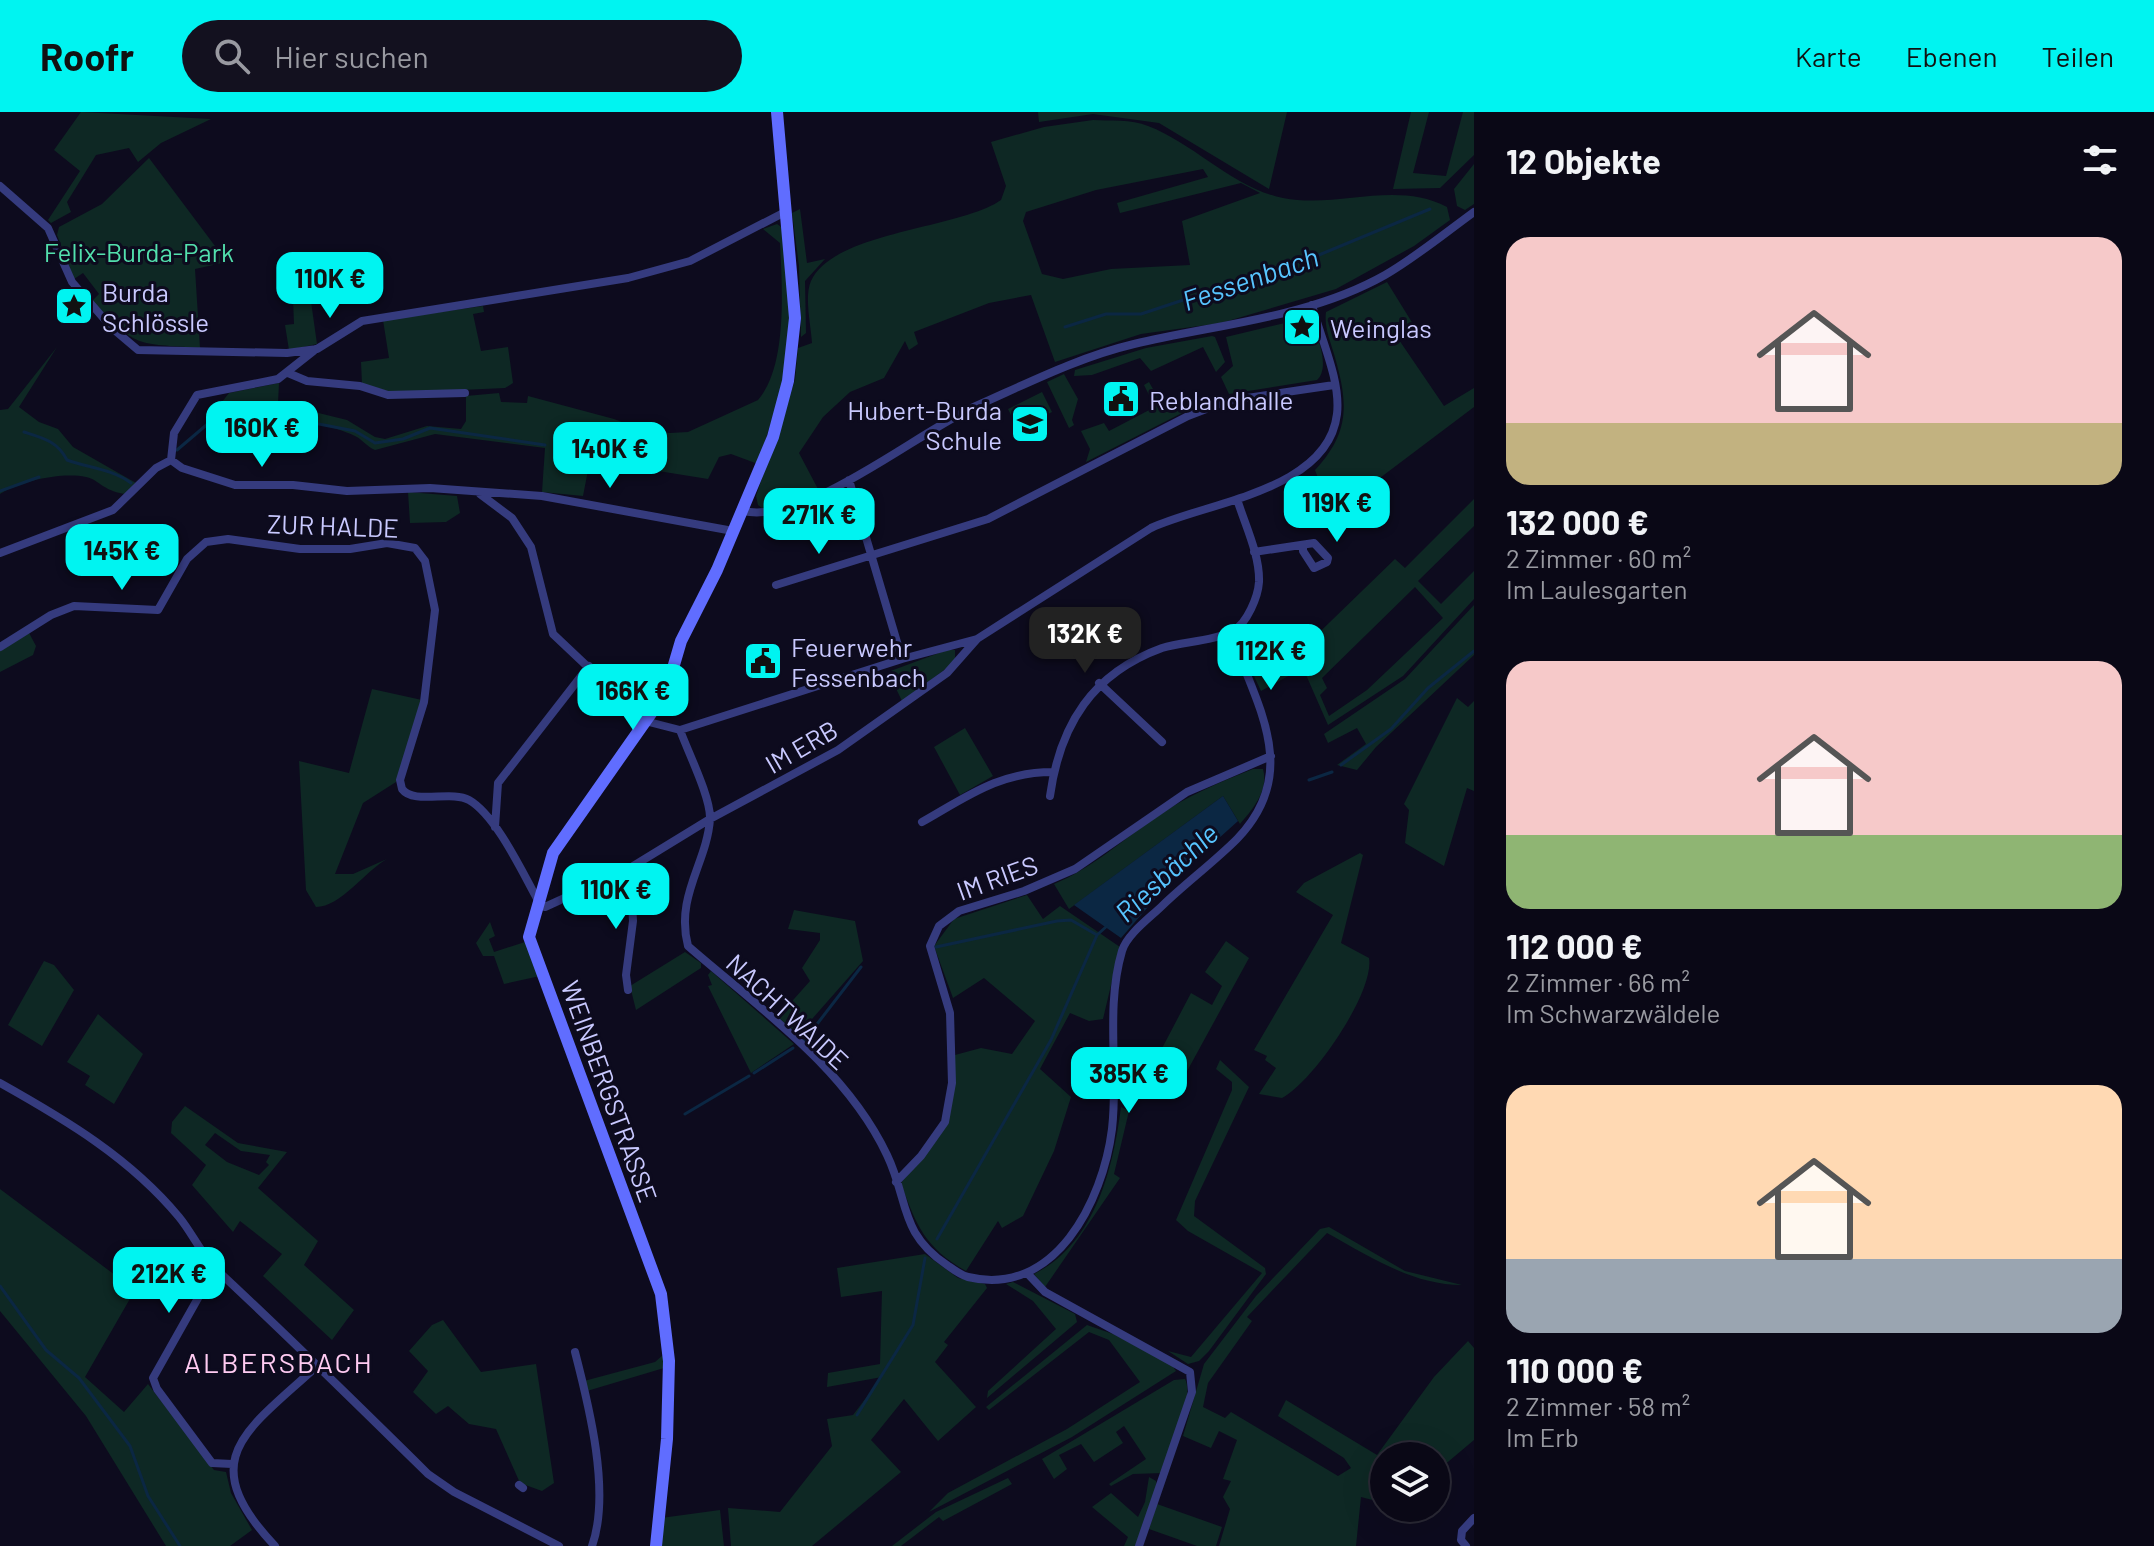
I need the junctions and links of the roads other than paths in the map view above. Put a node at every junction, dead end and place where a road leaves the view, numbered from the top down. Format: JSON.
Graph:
{"nodes":[{"id":1,"x":777,"y":112,"type":"edge"},
{"id":2,"x":0,"y":186,"type":"edge"},
{"id":3,"x":787,"y":210,"type":"junction"},
{"id":4,"x":1474,"y":212,"type":"edge"},
{"id":5,"x":1312,"y":305,"type":"junction"},
{"id":6,"x":317,"y":349,"type":"junction"},
{"id":7,"x":287,"y":353,"type":"junction"},
{"id":8,"x":288,"y":373,"type":"junction"},
{"id":9,"x":1334,"y":385,"type":"junction"},
{"id":10,"x":465,"y":393,"type":"dead end"},
{"id":11,"x":171,"y":460,"type":"junction"},
{"id":12,"x":849,"y":480,"type":"junction"},
{"id":13,"x":480,"y":494,"type":"junction"},
{"id":14,"x":1237,"y":499,"type":"junction"},
{"id":15,"x":743,"y":511,"type":"junction"},
{"id":16,"x":733,"y":531,"type":"junction"},
{"id":17,"x":1303,"y":545,"type":"dead end"},
{"id":18,"x":1254,"y":552,"type":"junction"},
{"id":19,"x":0,"y":553,"type":"edge"},
{"id":20,"x":871,"y":556,"type":"junction"},
{"id":21,"x":776,"y":585,"type":"dead end"},
{"id":22,"x":1235,"y":630,"type":"junction"},
{"id":23,"x":977,"y":639,"type":"junction"},
{"id":24,"x":0,"y":647,"type":"edge"},
{"id":25,"x":902,"y":659,"type":"junction"},
{"id":26,"x":589,"y":666,"type":"junction"},
{"id":27,"x":1099,"y":683,"type":"junction"},
{"id":28,"x":645,"y":721,"type":"junction"},
{"id":29,"x":680,"y":730,"type":"junction"},
{"id":30,"x":1162,"y":742,"type":"dead end"},
{"id":31,"x":1271,"y":756,"type":"junction"},
{"id":32,"x":1053,"y":772,"type":"junction"},
{"id":33,"x":1050,"y":796,"type":"dead end"},
{"id":34,"x":710,"y":819,"type":"junction"},
{"id":35,"x":922,"y":822,"type":"dead end"},
{"id":36,"x":495,"y":827,"type":"junction"},
{"id":37,"x":630,"y":868,"type":"junction"},
{"id":38,"x":540,"y":904,"type":"junction"},
{"id":39,"x":628,"y":990,"type":"dead end"},
{"id":40,"x":0,"y":1083,"type":"edge"},
{"id":41,"x":896,"y":1182,"type":"junction"},
{"id":42,"x":215,"y":1268,"type":"junction"},
{"id":43,"x":1027,"y":1273,"type":"junction"},
{"id":44,"x":575,"y":1352,"type":"dead end"},
{"id":45,"x":317,"y":1366,"type":"junction"},
{"id":46,"x":232,"y":1464,"type":"junction"},
{"id":47,"x":1474,"y":1518,"type":"edge"},
{"id":48,"x":275,"y":1546,"type":"edge"},
{"id":49,"x":559,"y":1546,"type":"edge"},
{"id":50,"x":592,"y":1546,"type":"edge"},
{"id":51,"x":656,"y":1546,"type":"edge"},
{"id":52,"x":1139,"y":1546,"type":"edge"},
{"id":53,"x":1466,"y":1546,"type":"edge"}],
"edges":[{"from":1,"to":3,"type":"street","name":"WEINBERGSTRASSE"},
{"from":2,"to":7,"type":"street"},
{"from":3,"to":6,"type":"street"},
{"from":3,"to":15,"type":"street","name":"WEINBERGSTRASSE"},
{"from":4,"to":5,"type":"street"},
{"from":5,"to":9,"type":"street"},
{"from":5,"to":12,"type":"street"},
{"from":6,"to":7,"type":"street"},
{"from":6,"to":8,"type":"street"},
{"from":7,"to":8,"type":"street"},
{"from":8,"to":10,"type":"street"},
{"from":8,"to":11,"type":"street"},
{"from":9,"to":14,"type":"street"},
{"from":9,"to":20,"type":"street"},
{"from":11,"to":13,"type":"street"},
{"from":11,"to":19,"type":"street"},
{"from":12,"to":15,"type":"street"},
{"from":12,"to":20,"type":"street"},
{"from":13,"to":16,"type":"street"},
{"from":13,"to":26,"type":"street"},
{"from":14,"to":18,"type":"street"},
{"from":14,"to":23,"type":"street"},
{"from":15,"to":16,"type":"street","name":"WEINBERGSTRASSE"},
{"from":16,"to":28,"type":"street","name":"WEINBERGSTRASSE"},
{"from":17,"to":18,"type":"street"},
{"from":18,"to":22,"type":"street"},
{"from":20,"to":21,"type":"street"},
{"from":20,"to":25,"type":"street"},
{"from":22,"to":27,"type":"street"},
{"from":22,"to":31,"type":"street"},
{"from":23,"to":25,"type":"street"},
{"from":23,"to":34,"type":"street","name":"IM ERB"},
{"from":24,"to":36,"type":"street","name":"ZUR HALDE"},
{"from":25,"to":29,"type":"street"},
{"from":26,"to":28,"type":"street"},
{"from":26,"to":36,"type":"street"},
{"from":27,"to":30,"type":"street"},
{"from":27,"to":32,"type":"street"},
{"from":28,"to":29,"type":"street"},
{"from":28,"to":38,"type":"street","name":"WEINBERGSTRASSE"},
{"from":29,"to":34,"type":"street"},
{"from":31,"to":41,"type":"street","name":"IM RIES"},
{"from":31,"to":43,"type":"street"},
{"from":32,"to":33,"type":"street"},
{"from":32,"to":35,"type":"street"},
{"from":34,"to":37,"type":"street","name":"IM ERB"},
{"from":34,"to":41,"type":"street","name":"NACHTWAIDE"},
{"from":36,"to":38,"type":"street","name":"ZUR HALDE"},
{"from":37,"to":38,"type":"street","name":"IM ERB"},
{"from":37,"to":39,"type":"street"},
{"from":38,"to":51,"type":"street","name":"WEINBERGSTRASSE"},
{"from":40,"to":42,"type":"street"},
{"from":41,"to":43,"type":"street","name":"NACHTWAIDE"},
{"from":42,"to":45,"type":"street"},
{"from":42,"to":46,"type":"street"},
{"from":43,"to":52,"type":"street"},
{"from":44,"to":50,"type":"street"},
{"from":45,"to":46,"type":"street"},
{"from":45,"to":49,"type":"street"},
{"from":46,"to":48,"type":"street"},
{"from":47,"to":53,"type":"street"}]}
